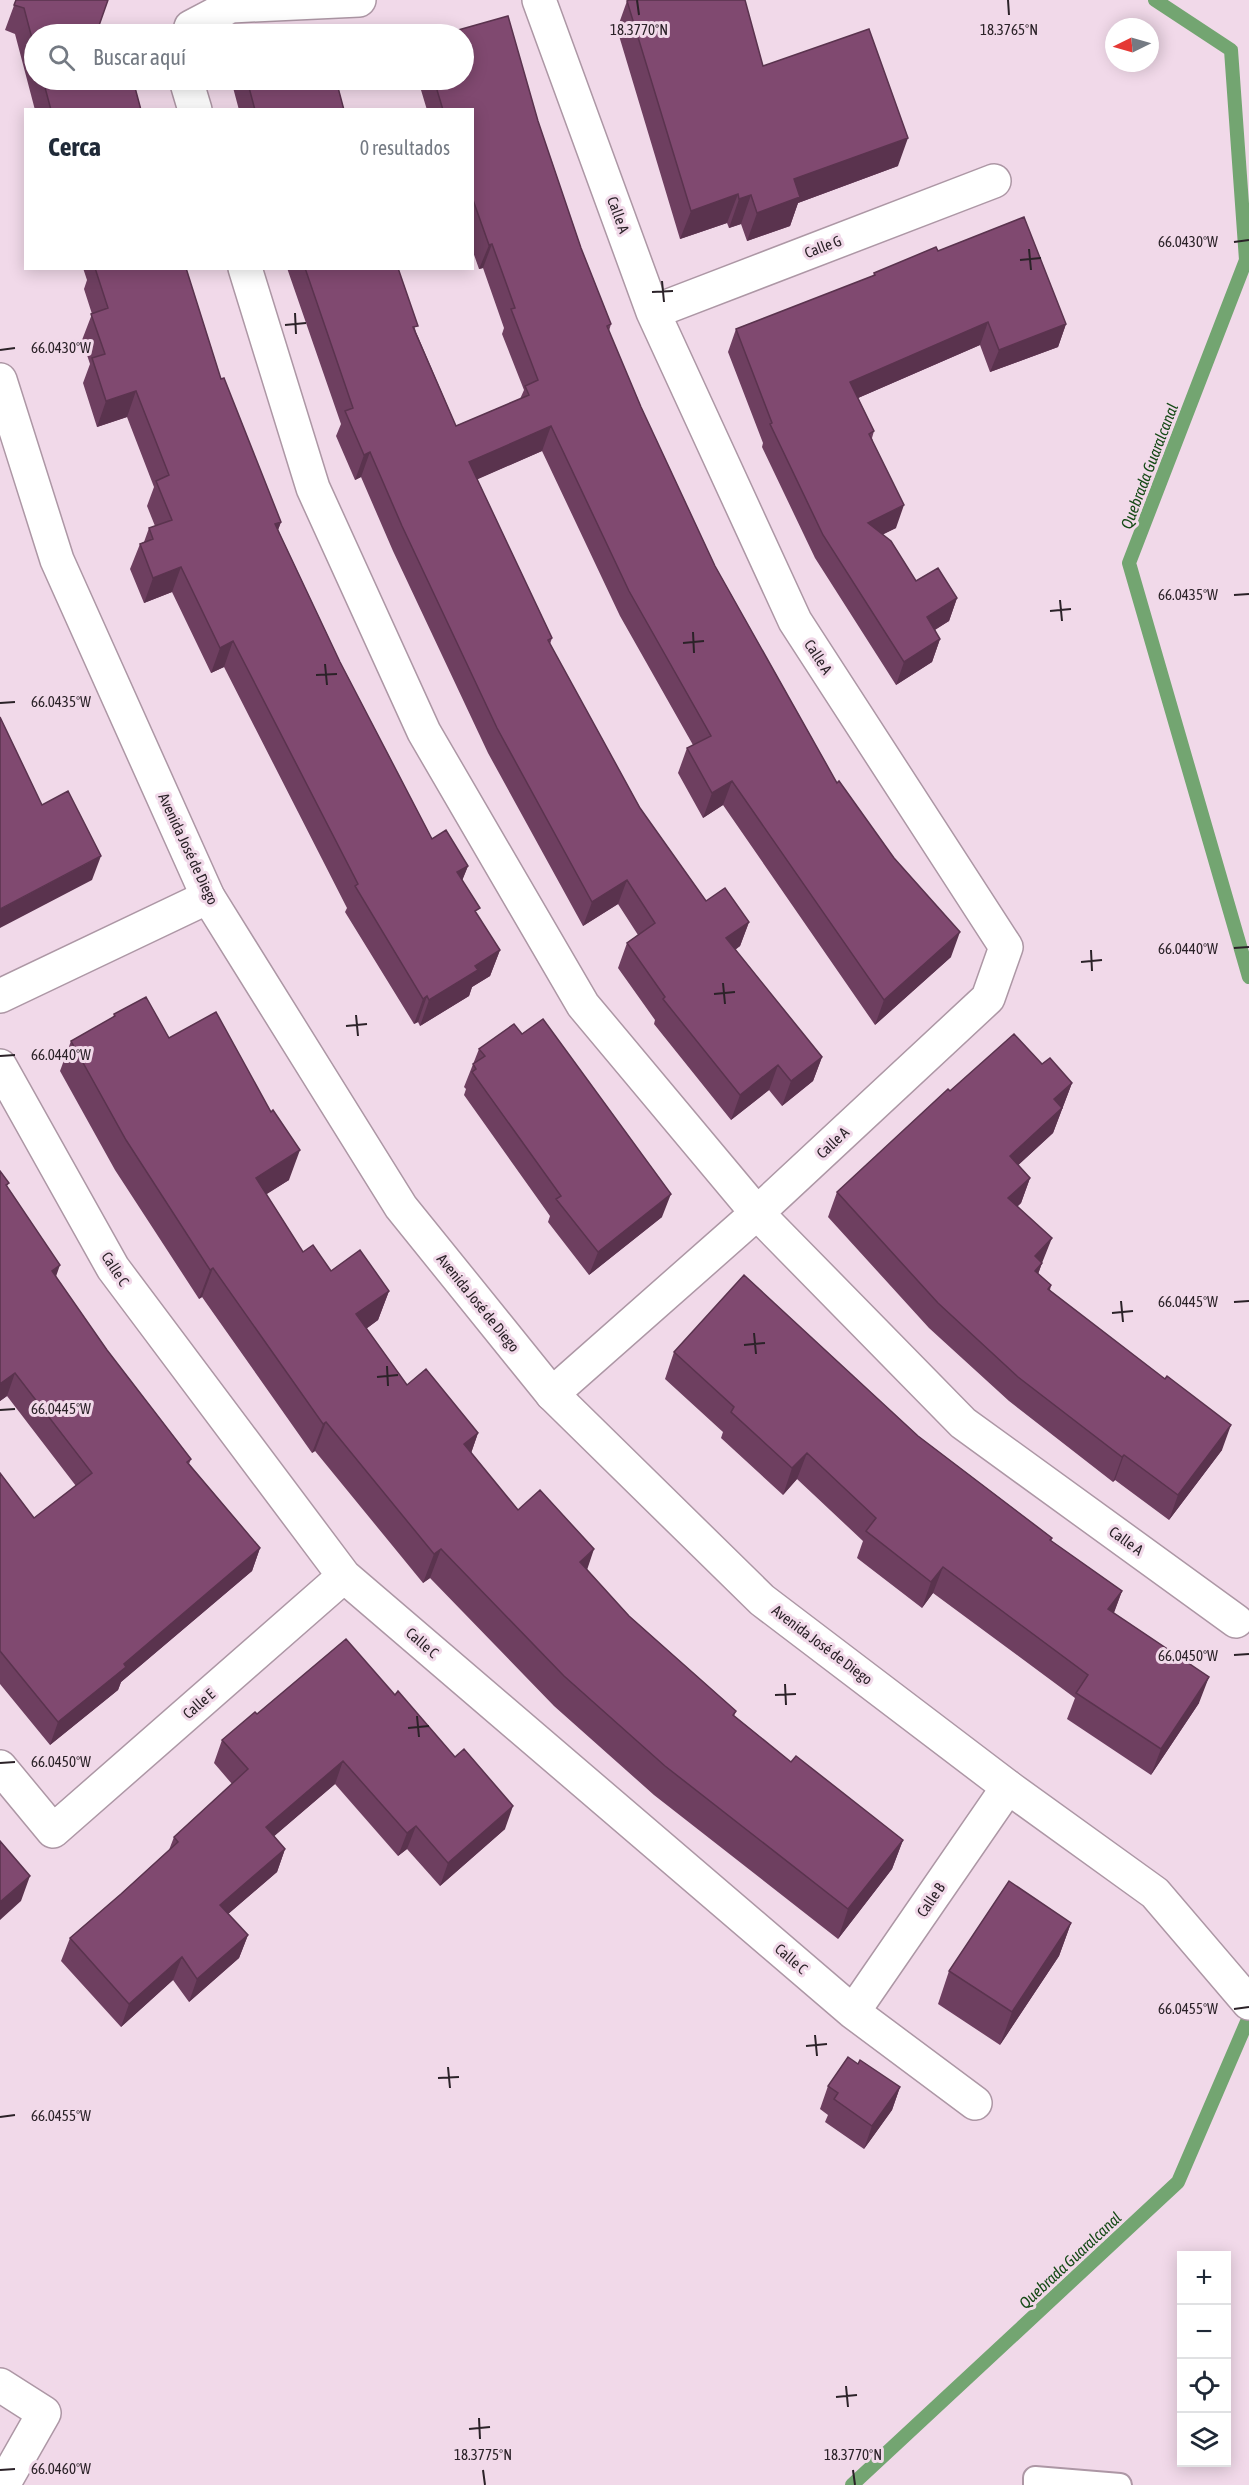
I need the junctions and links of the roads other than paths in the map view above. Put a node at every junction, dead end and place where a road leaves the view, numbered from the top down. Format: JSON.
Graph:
{"nodes":[{"id":1,"x":359,"y":0,"type":"edge"},
{"id":2,"x":540,"y":0,"type":"edge"},
{"id":3,"x":197,"y":24,"type":"edge"},
{"id":4,"x":189,"y":90,"type":"edge"},
{"id":5,"x":194,"y":108,"type":"edge"},
{"id":6,"x":994,"y":181,"type":"dead end"},
{"id":7,"x":245,"y":270,"type":"edge"},
{"id":8,"x":653,"y":312,"type":"junction"},
{"id":9,"x":0,"y":380,"type":"edge"},
{"id":10,"x":208,"y":897,"type":"junction"},
{"id":11,"x":0,"y":996,"type":"edge"},
{"id":12,"x":0,"y":1066,"type":"edge"},
{"id":13,"x":758,"y":1213,"type":"junction"},
{"id":14,"x":552,"y":1394,"type":"junction"},
{"id":15,"x":344,"y":1576,"type":"junction"},
{"id":16,"x":1236,"y":1621,"type":"dead end"},
{"id":17,"x":0,"y":1767,"type":"edge"},
{"id":18,"x":1008,"y":1787,"type":"junction"},
{"id":19,"x":1249,"y":2003,"type":"edge"},
{"id":20,"x":853,"y":2012,"type":"junction"},
{"id":21,"x":975,"y":2103,"type":"dead end"},
{"id":22,"x":0,"y":2385,"type":"edge"},
{"id":23,"x":3,"y":2485,"type":"edge"},
{"id":24,"x":1035,"y":2485,"type":"edge"},
{"id":25,"x":1120,"y":2485,"type":"edge"}],
"edges":[{"from":1,"to":3,"type":"street"},
{"from":2,"to":8,"type":"street","name":"Calle A"},
{"from":4,"to":5,"type":"street"},
{"from":6,"to":8,"type":"street","name":"Calle G"},
{"from":7,"to":13,"type":"street","name":"Calle A"},
{"from":8,"to":13,"type":"street","name":"Calle A"},
{"from":9,"to":10,"type":"street","name":"Avenida José de Diego"},
{"from":10,"to":11,"type":"street"},
{"from":10,"to":14,"type":"street","name":"Avenida José de Diego"},
{"from":12,"to":15,"type":"street","name":"Calle C"},
{"from":13,"to":14,"type":"street","name":"Calle A"},
{"from":13,"to":16,"type":"street","name":"Calle A"},
{"from":14,"to":18,"type":"street","name":"Avenida José de Diego"},
{"from":15,"to":17,"type":"street","name":"Calle E"},
{"from":15,"to":20,"type":"street","name":"Calle C"},
{"from":18,"to":19,"type":"street","name":"Avenida José de Diego"},
{"from":18,"to":20,"type":"street","name":"Calle B"},
{"from":20,"to":21,"type":"street","name":"Calle C"},
{"from":22,"to":23,"type":"street"},
{"from":24,"to":25,"type":"lane"}]}
